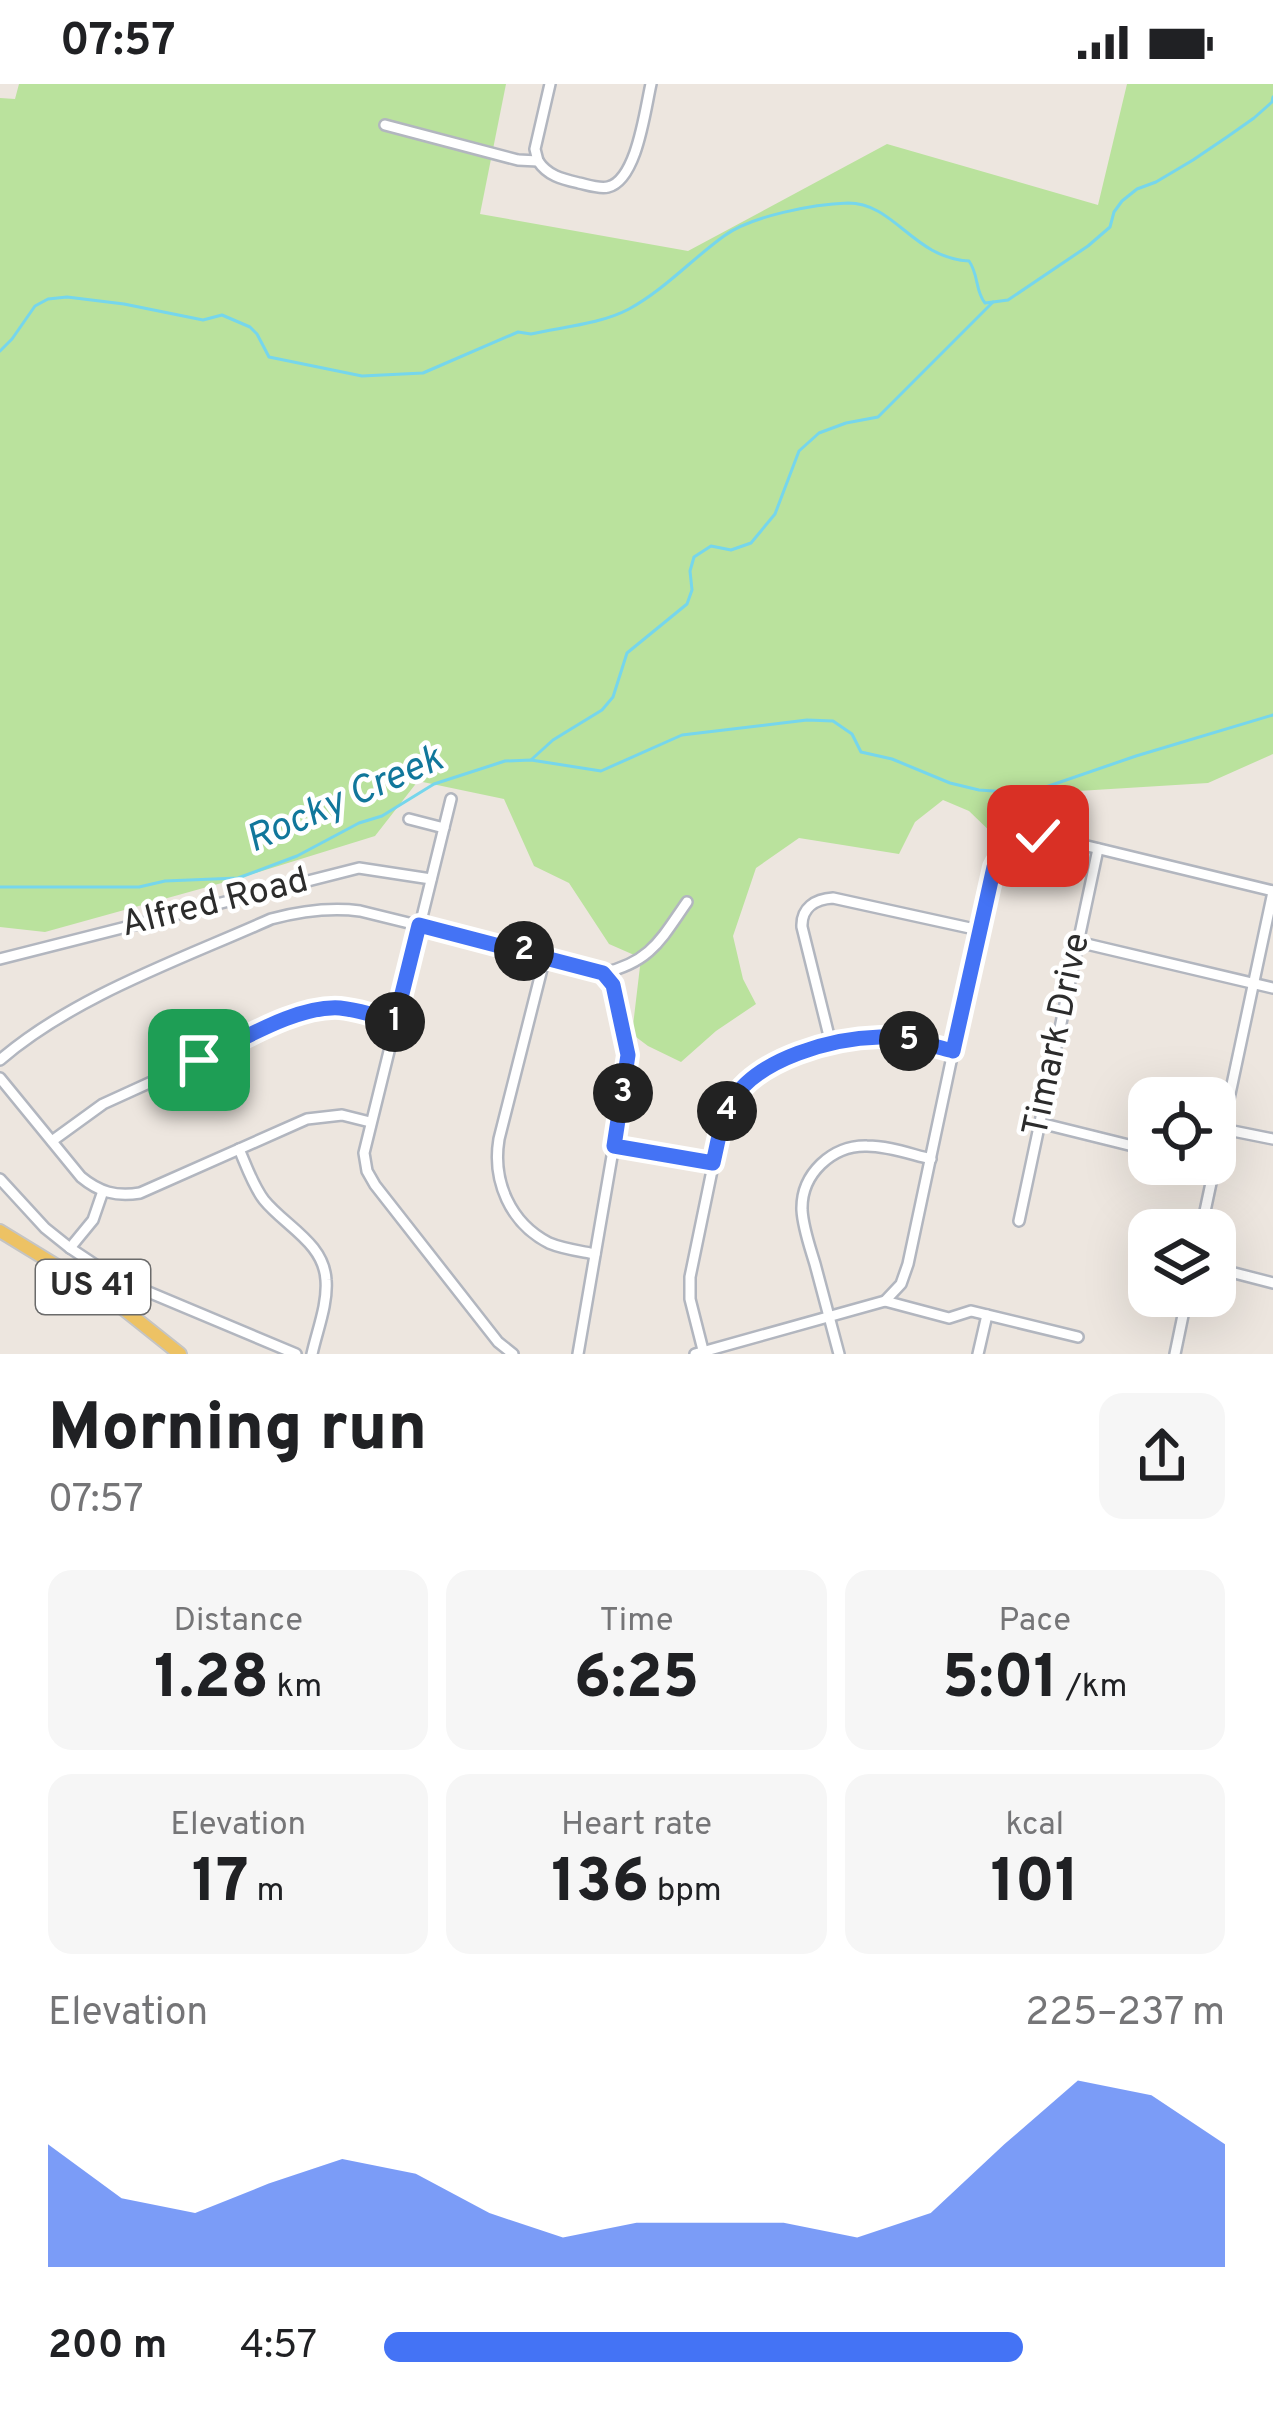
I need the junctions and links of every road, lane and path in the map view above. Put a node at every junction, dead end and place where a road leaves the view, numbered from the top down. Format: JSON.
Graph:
{"nodes":[{"id":1,"x":550,"y":84,"type":"edge"},
{"id":2,"x":651,"y":84,"type":"edge"},
{"id":3,"x":385,"y":125,"type":"dead end"},
{"id":4,"x":538,"y":161,"type":"junction"},
{"id":5,"x":451,"y":799,"type":"dead end"},
{"id":6,"x":409,"y":819,"type":"dead end"},
{"id":7,"x":444,"y":828,"type":"junction"},
{"id":8,"x":1098,"y":848,"type":"junction"},
{"id":9,"x":430,"y":879,"type":"junction"},
{"id":10,"x":1273,"y":891,"type":"edge"},
{"id":11,"x":687,"y":902,"type":"dead end"},
{"id":12,"x":419,"y":925,"type":"junction"},
{"id":13,"x":979,"y":930,"type":"junction"},
{"id":14,"x":1078,"y":942,"type":"junction"},
{"id":15,"x":545,"y":957,"type":"junction"},
{"id":16,"x":0,"y":959,"type":"edge"},
{"id":17,"x":603,"y":973,"type":"junction"},
{"id":18,"x":1254,"y":984,"type":"junction"},
{"id":19,"x":1273,"y":988,"type":"edge"},
{"id":20,"x":395,"y":1022,"type":"junction"},
{"id":21,"x":830,"y":1044,"type":"junction"},
{"id":22,"x":953,"y":1051,"type":"junction"},
{"id":23,"x":0,"y":1060,"type":"edge"},
{"id":24,"x":1234,"y":1077,"type":"edge"},
{"id":25,"x":0,"y":1078,"type":"edge"},
{"id":26,"x":370,"y":1122,"type":"junction"},
{"id":27,"x":1040,"y":1124,"type":"junction"},
{"id":28,"x":1236,"y":1132,"type":"edge"},
{"id":29,"x":1273,"y":1139,"type":"edge"},
{"id":30,"x":52,"y":1141,"type":"junction"},
{"id":31,"x":1128,"y":1145,"type":"edge"},
{"id":32,"x":614,"y":1146,"type":"junction"},
{"id":33,"x":239,"y":1149,"type":"junction"},
{"id":34,"x":931,"y":1159,"type":"junction"},
{"id":35,"x":713,"y":1163,"type":"junction"},
{"id":36,"x":0,"y":1179,"type":"edge"},
{"id":37,"x":103,"y":1191,"type":"junction"},
{"id":38,"x":1019,"y":1221,"type":"dead end"},
{"id":39,"x":0,"y":1231,"type":"edge"},
{"id":40,"x":70,"y":1248,"type":"junction"},
{"id":41,"x":595,"y":1254,"type":"junction"},
{"id":42,"x":1236,"y":1273,"type":"edge"},
{"id":43,"x":1273,"y":1283,"type":"edge"},
{"id":44,"x":885,"y":1301,"type":"junction"},
{"id":45,"x":987,"y":1315,"type":"junction"},
{"id":46,"x":1183,"y":1317,"type":"edge"},
{"id":47,"x":829,"y":1318,"type":"junction"},
{"id":48,"x":1078,"y":1337,"type":"dead end"},
{"id":49,"x":700,"y":1353,"type":"edge"},
{"id":50,"x":180,"y":1354,"type":"edge"},
{"id":51,"x":296,"y":1354,"type":"edge"},
{"id":52,"x":312,"y":1354,"type":"edge"},
{"id":53,"x":513,"y":1354,"type":"edge"},
{"id":54,"x":578,"y":1354,"type":"edge"},
{"id":55,"x":839,"y":1354,"type":"edge"},
{"id":56,"x":979,"y":1354,"type":"edge"},
{"id":57,"x":1175,"y":1354,"type":"edge"}],
"edges":[{"from":1,"to":4,"type":"street"},
{"from":2,"to":4,"type":"street"},
{"from":3,"to":4,"type":"street"},
{"from":5,"to":7,"type":"street"},
{"from":6,"to":7,"type":"street"},
{"from":7,"to":9,"type":"street"},
{"from":8,"to":10,"type":"street"},
{"from":8,"to":13,"type":"street"},
{"from":8,"to":14,"type":"street","name":"Timark Drive"},
{"from":9,"to":12,"type":"street"},
{"from":9,"to":16,"type":"street","name":"Alfred Road"},
{"from":10,"to":18,"type":"street"},
{"from":11,"to":17,"type":"street"},
{"from":12,"to":15,"type":"street"},
{"from":12,"to":20,"type":"street"},
{"from":12,"to":23,"type":"street"},
{"from":13,"to":21,"type":"street"},
{"from":13,"to":22,"type":"street"},
{"from":14,"to":18,"type":"street"},
{"from":14,"to":27,"type":"street","name":"Timark Drive"},
{"from":15,"to":17,"type":"street"},
{"from":15,"to":41,"type":"street"},
{"from":17,"to":32,"type":"street"},
{"from":18,"to":19,"type":"street"},
{"from":18,"to":24,"type":"street"},
{"from":20,"to":26,"type":"street"},
{"from":20,"to":30,"type":"street"},
{"from":21,"to":22,"type":"street"},
{"from":21,"to":35,"type":"street"},
{"from":22,"to":34,"type":"street"},
{"from":25,"to":30,"type":"street"},
{"from":26,"to":33,"type":"street"},
{"from":26,"to":53,"type":"street"},
{"from":27,"to":31,"type":"street"},
{"from":27,"to":38,"type":"street","name":"Timark Drive"},
{"from":28,"to":29,"type":"street"},
{"from":30,"to":37,"type":"street"},
{"from":32,"to":35,"type":"street"},
{"from":32,"to":41,"type":"street"},
{"from":33,"to":37,"type":"street"},
{"from":33,"to":52,"type":"street"},
{"from":34,"to":44,"type":"street"},
{"from":34,"to":47,"type":"street"},
{"from":35,"to":49,"type":"street"},
{"from":36,"to":40,"type":"street"},
{"from":37,"to":40,"type":"street"},
{"from":39,"to":50,"type":"main road","number":"US 41"},
{"from":40,"to":51,"type":"street"},
{"from":41,"to":54,"type":"street"},
{"from":42,"to":43,"type":"street"},
{"from":44,"to":45,"type":"street"},
{"from":44,"to":47,"type":"street"},
{"from":45,"to":48,"type":"street"},
{"from":45,"to":56,"type":"street"},
{"from":46,"to":57,"type":"street"},
{"from":47,"to":49,"type":"street"},
{"from":47,"to":55,"type":"street"}]}
